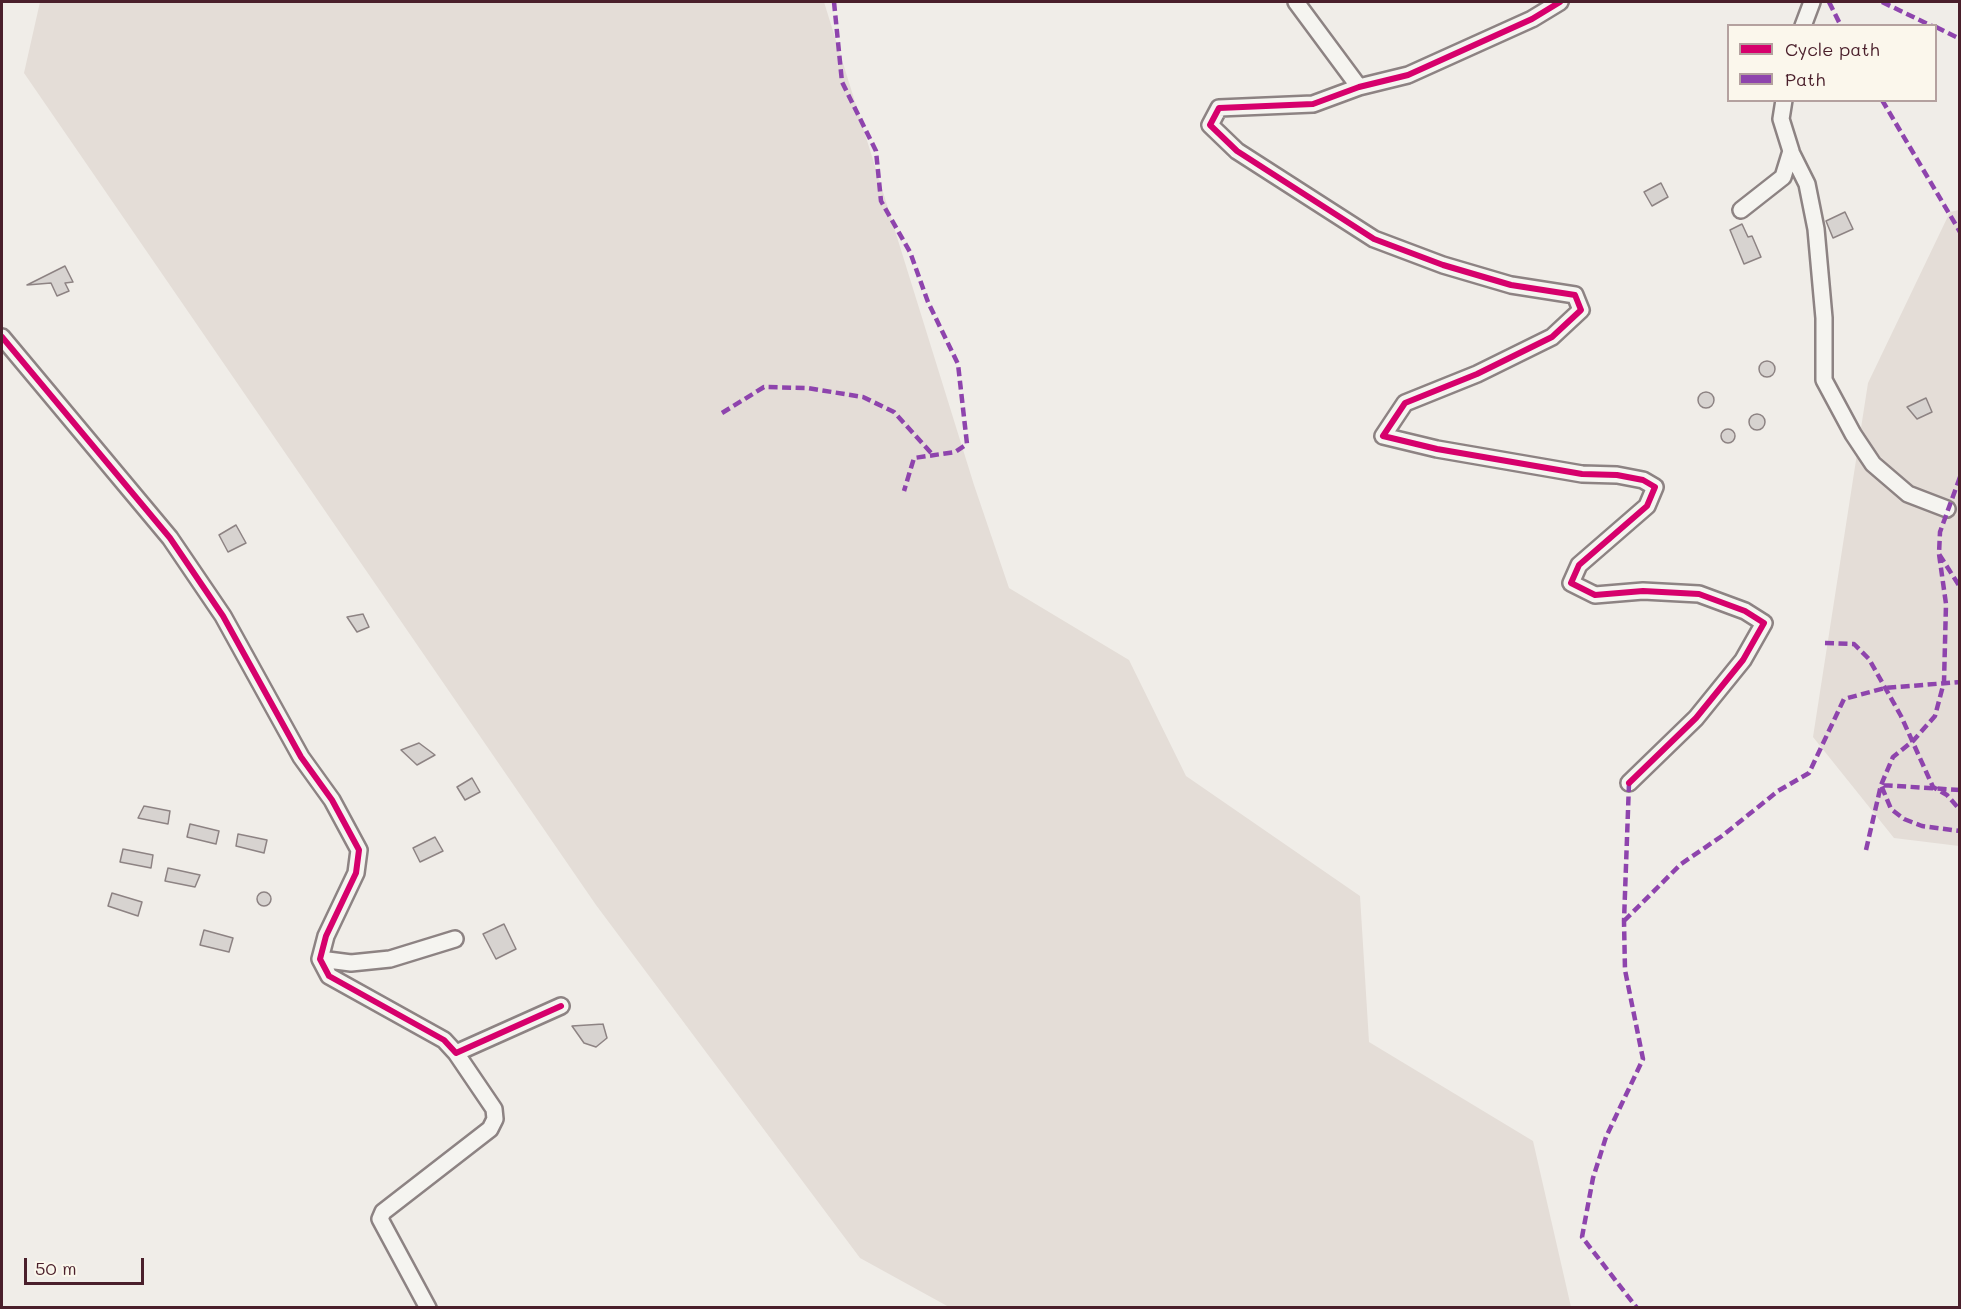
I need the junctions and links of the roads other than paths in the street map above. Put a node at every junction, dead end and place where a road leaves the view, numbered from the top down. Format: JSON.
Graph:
{"nodes":[{"id":1,"x":1296,"y":2,"type":"edge"},
{"id":2,"x":1560,"y":2,"type":"edge"},
{"id":3,"x":1812,"y":2,"type":"edge"},
{"id":4,"x":1804,"y":24,"type":"edge"},
{"id":5,"x":1359,"y":87,"type":"junction"},
{"id":6,"x":1785,"y":102,"type":"edge"},
{"id":7,"x":1791,"y":152,"type":"junction"},
{"id":8,"x":1741,"y":210,"type":"dead end"},
{"id":9,"x":2,"y":337,"type":"edge"},
{"id":10,"x":1947,"y":509,"type":"dead end"},
{"id":11,"x":1629,"y":783,"type":"dead end"},
{"id":12,"x":455,"y":939,"type":"dead end"},
{"id":13,"x":320,"y":959,"type":"junction"},
{"id":14,"x":561,"y":1006,"type":"dead end"},
{"id":15,"x":456,"y":1053,"type":"junction"},
{"id":16,"x":428,"y":1308,"type":"edge"}],
"edges":[{"from":1,"to":5,"type":"street"},
{"from":2,"to":5,"type":"street"},
{"from":3,"to":4,"type":"street"},
{"from":5,"to":11,"type":"street"},
{"from":6,"to":7,"type":"street"},
{"from":7,"to":8,"type":"street"},
{"from":7,"to":10,"type":"street"},
{"from":9,"to":13,"type":"street"},
{"from":12,"to":13,"type":"street"},
{"from":13,"to":15,"type":"street"},
{"from":14,"to":15,"type":"street"},
{"from":15,"to":16,"type":"street"}]}
